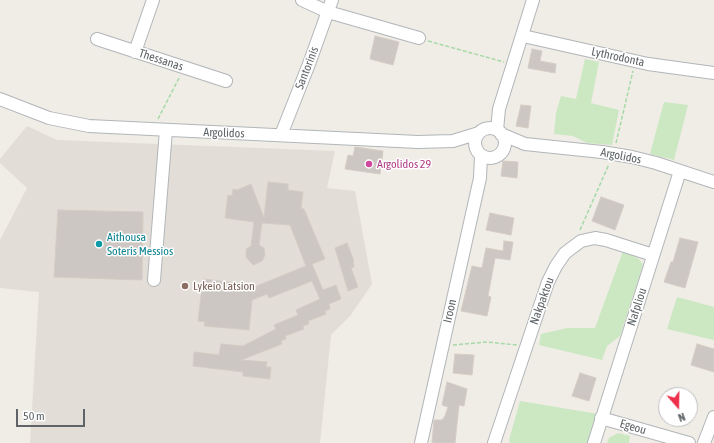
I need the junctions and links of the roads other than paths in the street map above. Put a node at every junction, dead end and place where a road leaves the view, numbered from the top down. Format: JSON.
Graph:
{"nodes":[{"id":1,"x":153,"y":0,"type":"edge"},
{"id":2,"x":302,"y":0,"type":"edge"},
{"id":3,"x":332,"y":0,"type":"edge"},
{"id":4,"x":533,"y":0,"type":"edge"},
{"id":5,"x":328,"y":12,"type":"junction"},
{"id":6,"x":523,"y":36,"type":"junction"},
{"id":7,"x":419,"y":38,"type":"road end"},
{"id":8,"x":96,"y":39,"type":"dead end"},
{"id":9,"x":135,"y":52,"type":"junction"},
{"id":10,"x":714,"y":73,"type":"edge"},
{"id":11,"x":226,"y":81,"type":"dead end"},
{"id":12,"x":0,"y":99,"type":"edge"},
{"id":13,"x":166,"y":130,"type":"junction"},
{"id":14,"x":491,"y":132,"type":"junction"},
{"id":15,"x":281,"y":135,"type":"junction"},
{"id":16,"x":453,"y":141,"type":"junction"},
{"id":17,"x":525,"y":144,"type":"junction"},
{"id":18,"x":478,"y":151,"type":"junction"},
{"id":19,"x":498,"y":154,"type":"junction"},
{"id":20,"x":680,"y":171,"type":"junction"},
{"id":21,"x":480,"y":178,"type":"junction"},
{"id":22,"x":714,"y":182,"type":"edge"},
{"id":23,"x":653,"y":255,"type":"junction"},
{"id":24,"x":154,"y":280,"type":"dead end"},
{"id":25,"x":714,"y":417,"type":"edge"},
{"id":26,"x":601,"y":418,"type":"junction"},
{"id":27,"x":421,"y":443,"type":"edge"},
{"id":28,"x":494,"y":443,"type":"edge"},
{"id":29,"x":594,"y":443,"type":"edge"},
{"id":30,"x":689,"y":443,"type":"edge"},
{"id":31,"x":704,"y":443,"type":"edge"}],
"edges":[{"from":1,"to":9,"type":"street"},
{"from":2,"to":5,"type":"street"},
{"from":3,"to":5,"type":"street","name":"Santorinis"},
{"from":4,"to":6,"type":"street"},
{"from":5,"to":7,"type":"street"},
{"from":5,"to":15,"type":"street","name":"Santorinis"},
{"from":6,"to":10,"type":"street","name":"Lythrodonta"},
{"from":6,"to":14,"type":"street"},
{"from":8,"to":9,"type":"street","name":"Thessanas"},
{"from":9,"to":11,"type":"street","name":"Thessanas"},
{"from":12,"to":13,"type":"street","name":"Argolidos"},
{"from":13,"to":15,"type":"street","name":"Argolidos"},
{"from":13,"to":24,"type":"street"},
{"from":14,"to":16,"type":"street","name":"Argolidos"},
{"from":14,"to":17,"type":"street","name":"Argolidos"},
{"from":14,"to":18,"type":"street"},
{"from":14,"to":19,"type":"street"},
{"from":15,"to":16,"type":"street","name":"Argolidos"},
{"from":16,"to":18,"type":"street","name":"Argolidos"},
{"from":17,"to":19,"type":"street","name":"Argolidos"},
{"from":17,"to":20,"type":"street","name":"Argolidos"},
{"from":18,"to":19,"type":"street"},
{"from":18,"to":21,"type":"street","name":"Iroon"},
{"from":19,"to":21,"type":"street","name":"Iroon"},
{"from":20,"to":22,"type":"street","name":"Argolidos"},
{"from":20,"to":23,"type":"street","name":"Nafpliou"},
{"from":21,"to":27,"type":"street","name":"Iroon"},
{"from":23,"to":26,"type":"street","name":"Nafpliou"},
{"from":23,"to":28,"type":"street","name":"Nakpaktou"},
{"from":25,"to":31,"type":"street"},
{"from":26,"to":29,"type":"street","name":"Nafpliou"},
{"from":26,"to":30,"type":"street","name":"Egeou"}]}
